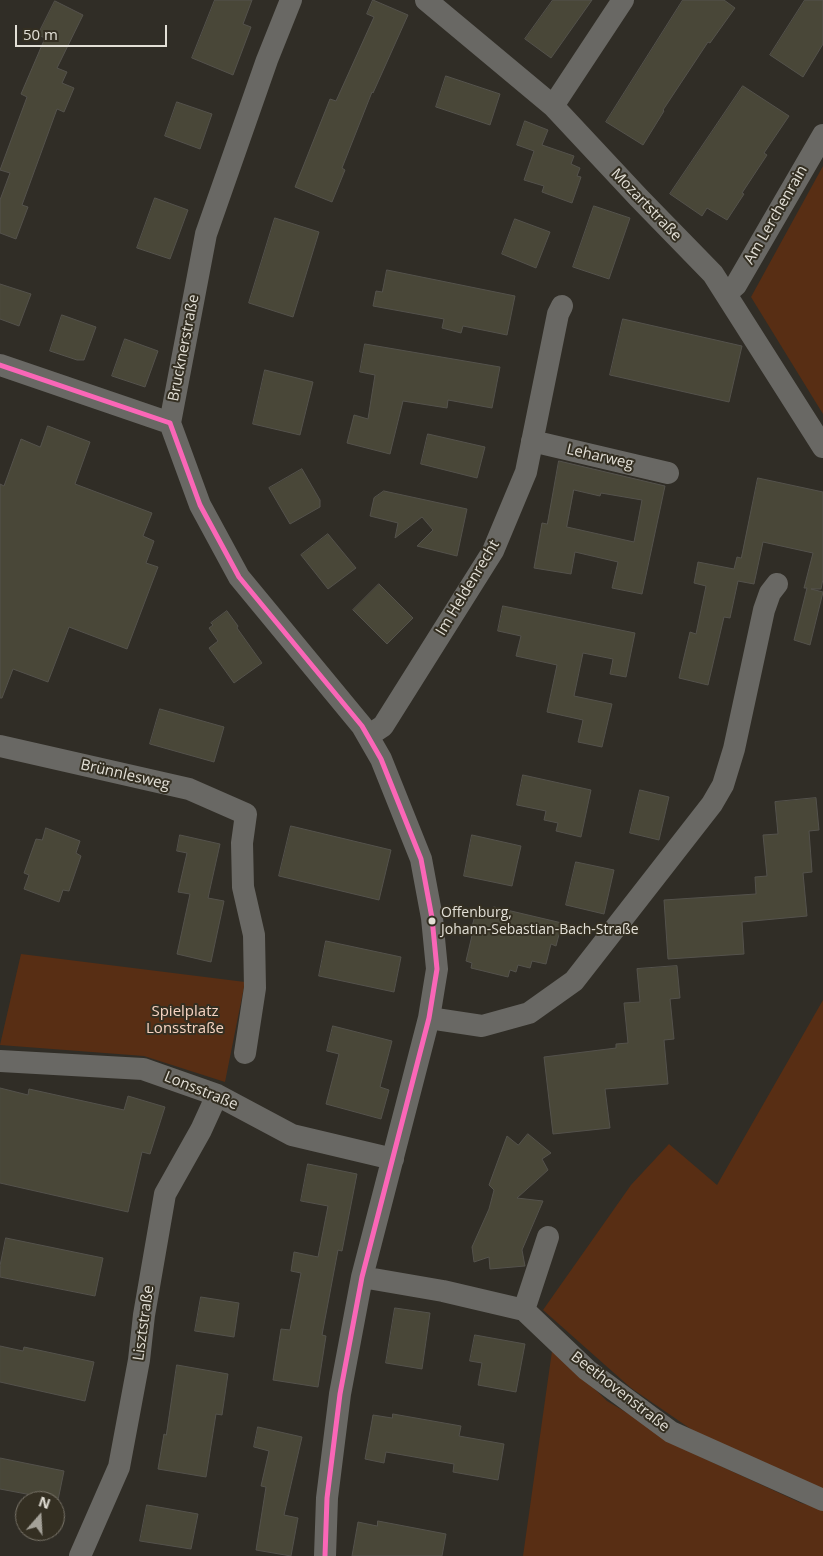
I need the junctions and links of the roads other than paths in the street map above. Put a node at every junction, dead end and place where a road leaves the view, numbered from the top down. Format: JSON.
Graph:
{"nodes":[{"id":1,"x":291,"y":0,"type":"edge"},
{"id":2,"x":426,"y":0,"type":"edge"},
{"id":3,"x":623,"y":0,"type":"edge"},
{"id":4,"x":553,"y":106,"type":"junction"},
{"id":5,"x":823,"y":135,"type":"edge"},
{"id":6,"x":727,"y":293,"type":"junction"},
{"id":7,"x":562,"y":306,"type":"dead end"},
{"id":8,"x":0,"y":365,"type":"edge"},
{"id":9,"x":170,"y":423,"type":"junction"},
{"id":10,"x":532,"y":441,"type":"junction"},
{"id":11,"x":823,"y":447,"type":"edge"},
{"id":12,"x":668,"y":473,"type":"dead end"},
{"id":13,"x":777,"y":584,"type":"dead end"},
{"id":14,"x":368,"y":736,"type":"junction"},
{"id":15,"x":0,"y":746,"type":"edge"},
{"id":16,"x":429,"y":1018,"type":"junction"},
{"id":17,"x":245,"y":1053,"type":"dead end"},
{"id":18,"x":0,"y":1061,"type":"edge"},
{"id":19,"x":217,"y":1094,"type":"junction"},
{"id":20,"x":393,"y":1159,"type":"junction"},
{"id":21,"x":548,"y":1237,"type":"dead end"},
{"id":22,"x":362,"y":1277,"type":"junction"},
{"id":23,"x":524,"y":1310,"type":"junction"},
{"id":24,"x":823,"y":1500,"type":"edge"},
{"id":25,"x":80,"y":1556,"type":"edge"},
{"id":26,"x":325,"y":1556,"type":"edge"}],
"edges":[{"from":1,"to":9,"type":"street","name":"Brucknerstraße"},
{"from":2,"to":4,"type":"street","name":"Mozartstraße"},
{"from":3,"to":4,"type":"street"},
{"from":4,"to":6,"type":"street","name":"Mozartstraße"},
{"from":5,"to":6,"type":"street","name":"Am Lerchenrain"},
{"from":6,"to":11,"type":"street","name":"Mozartstraße"},
{"from":7,"to":10,"type":"street","name":"Im Heldenrecht"},
{"from":8,"to":9,"type":"street"},
{"from":9,"to":14,"type":"street","name":"Brucknerstraße"},
{"from":10,"to":12,"type":"street","name":"Leharweg"},
{"from":10,"to":14,"type":"street","name":"Im Heldenrecht"},
{"from":13,"to":16,"type":"street"},
{"from":14,"to":16,"type":"street","name":"Brucknerstraße"},
{"from":15,"to":17,"type":"street","name":"Brünnlesweg"},
{"from":16,"to":20,"type":"street","name":"Brucknerstraße"},
{"from":18,"to":19,"type":"street","name":"Lonsstraße"},
{"from":19,"to":20,"type":"street","name":"Lonsstraße"},
{"from":19,"to":25,"type":"street","name":"Lisztstraße"},
{"from":20,"to":22,"type":"street","name":"Brucknerstraße"},
{"from":21,"to":23,"type":"street"},
{"from":22,"to":23,"type":"street"},
{"from":22,"to":26,"type":"street","name":"Brucknerstraße"},
{"from":23,"to":24,"type":"street","name":"Beethovenstraße"}]}
